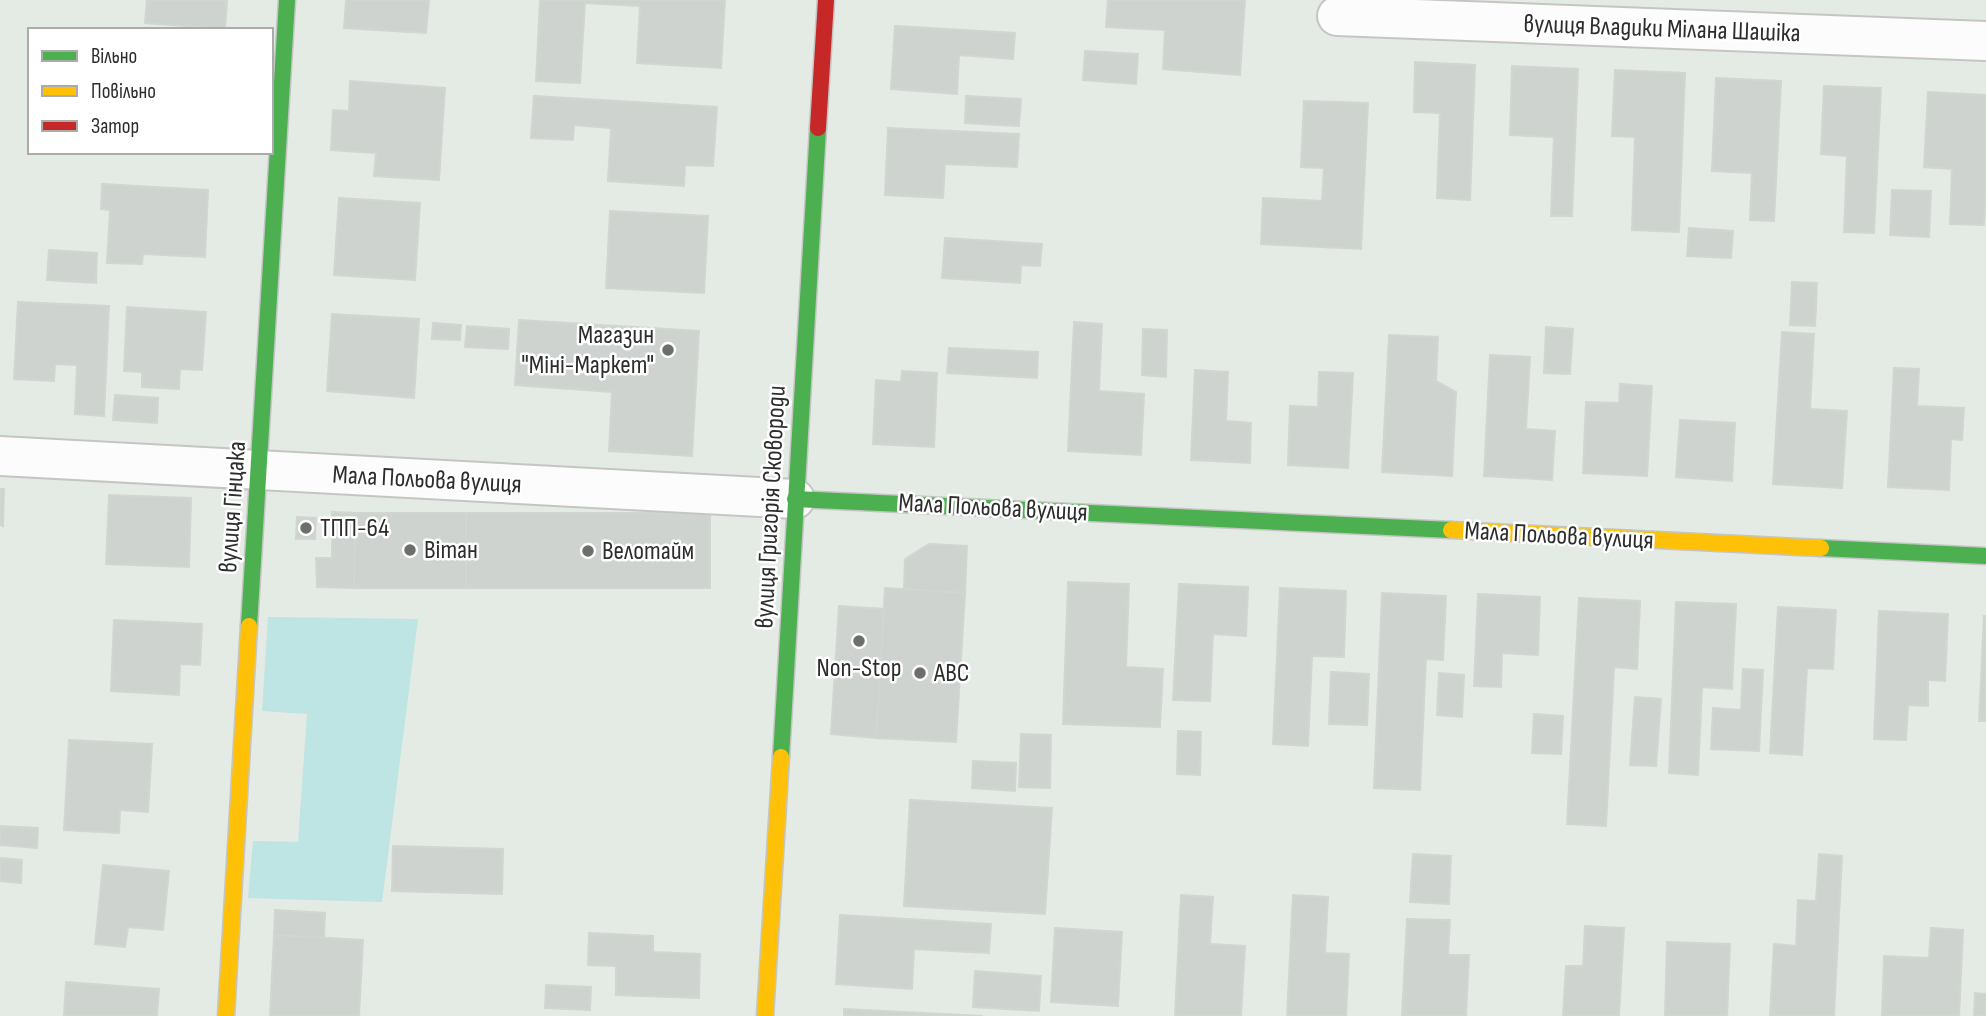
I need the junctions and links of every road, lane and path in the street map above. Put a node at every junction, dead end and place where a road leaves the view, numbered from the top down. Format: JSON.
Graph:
{"nodes":[{"id":1,"x":287,"y":0,"type":"edge"},
{"id":2,"x":827,"y":0,"type":"edge"},
{"id":3,"x":1337,"y":16,"type":"dead end"},
{"id":4,"x":1986,"y":41,"type":"edge"},
{"id":5,"x":0,"y":456,"type":"edge"},
{"id":6,"x":260,"y":471,"type":"junction"},
{"id":7,"x":795,"y":499,"type":"junction"},
{"id":8,"x":1986,"y":556,"type":"edge"},
{"id":9,"x":226,"y":1016,"type":"edge"},
{"id":10,"x":765,"y":1016,"type":"edge"}],
"edges":[{"from":1,"to":6,"type":"street","name":"вулиця Гінцака"},
{"from":2,"to":7,"type":"street","name":"вулиця Григорія Сковороди"},
{"from":3,"to":4,"type":"street","name":"вулиця Владики Мілана Шашіка"},
{"from":5,"to":6,"type":"street","name":"Мала Польова вулиця"},
{"from":6,"to":7,"type":"street","name":"Мала Польова вулиця"},
{"from":6,"to":9,"type":"street","name":"вулиця Гінцака"},
{"from":7,"to":8,"type":"street","name":"Мала Польова вулиця"},
{"from":7,"to":10,"type":"street","name":"вулиця Григорія Сковороди"}]}
